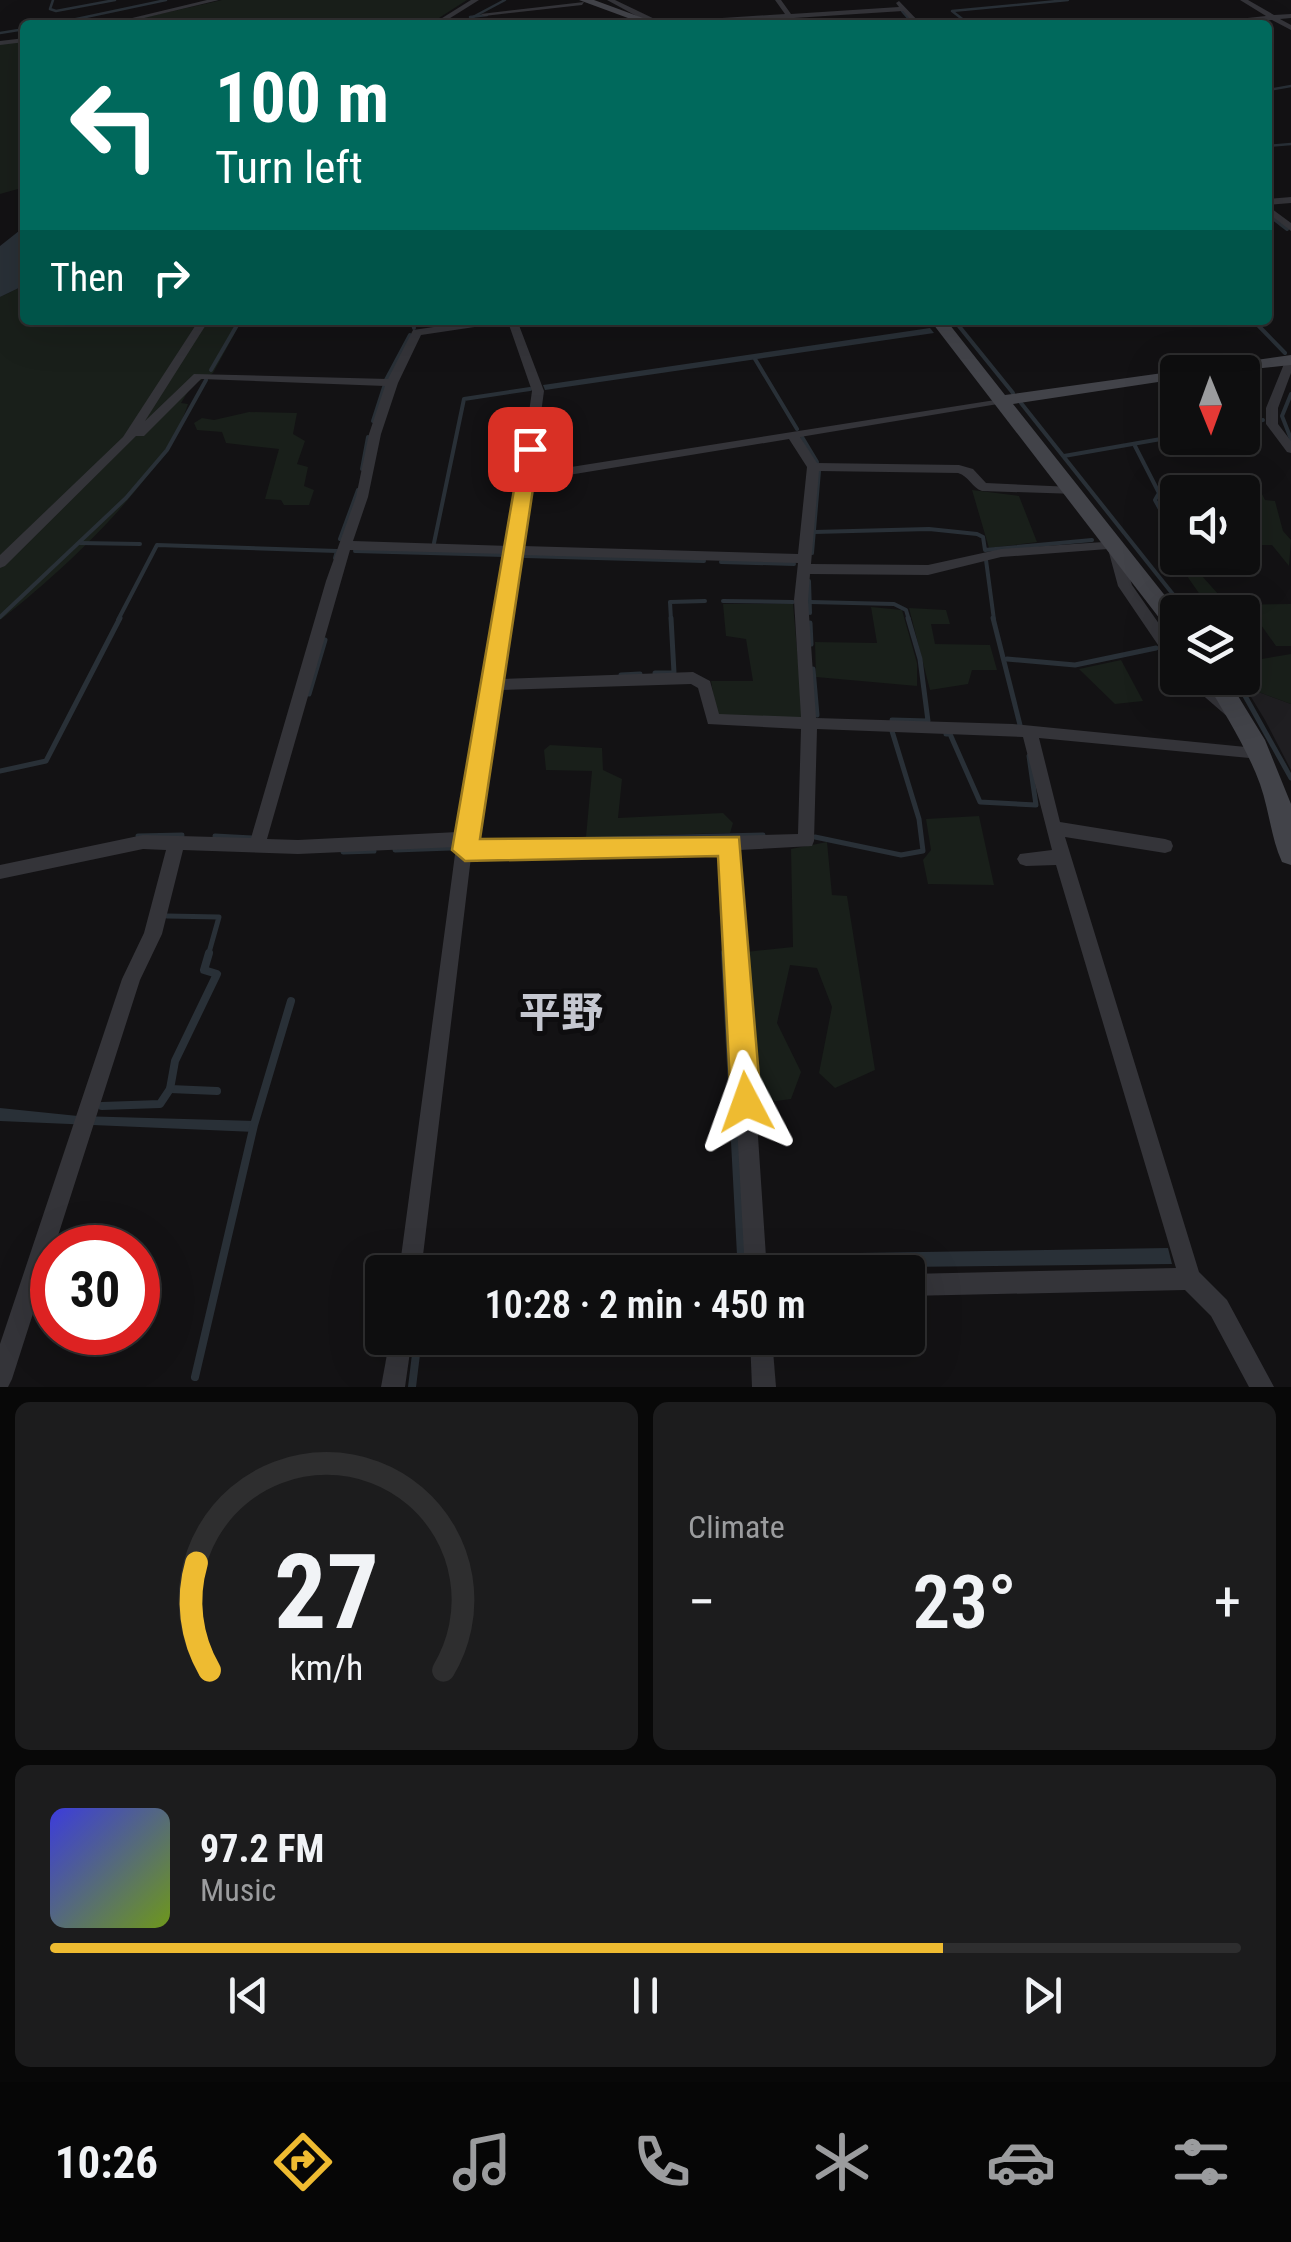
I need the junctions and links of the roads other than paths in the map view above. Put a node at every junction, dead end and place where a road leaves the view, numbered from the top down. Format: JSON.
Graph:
{"nodes":[{"id":1,"x":216,"y":0,"type":"edge"},
{"id":2,"x":476,"y":0,"type":"edge"},
{"id":3,"x":607,"y":0,"type":"edge"},
{"id":4,"x":778,"y":0,"type":"edge"},
{"id":5,"x":896,"y":0,"type":"edge"},
{"id":6,"x":1242,"y":0,"type":"edge"},
{"id":7,"x":583,"y":2,"type":"edge"},
{"id":8,"x":904,"y":9,"type":"junction"},
{"id":9,"x":484,"y":14,"type":"dead end"},
{"id":10,"x":789,"y":14,"type":"junction"},
{"id":11,"x":1291,"y":16,"type":"edge"},
{"id":12,"x":1274,"y":18,"type":"junction"},
{"id":13,"x":128,"y":20,"type":"edge"},
{"id":14,"x":442,"y":20,"type":"edge"},
{"id":15,"x":643,"y":20,"type":"edge"},
{"id":16,"x":648,"y":20,"type":"edge"},
{"id":17,"x":709,"y":20,"type":"edge"},
{"id":18,"x":793,"y":20,"type":"edge"},
{"id":19,"x":914,"y":20,"type":"edge"},
{"id":20,"x":1242,"y":20,"type":"edge"},
{"id":21,"x":1291,"y":28,"type":"edge"},
{"id":22,"x":1272,"y":209,"type":"edge"},
{"id":23,"x":1291,"y":228,"type":"edge"},
{"id":24,"x":201,"y":325,"type":"edge"},
{"id":25,"x":471,"y":325,"type":"edge"},
{"id":26,"x":511,"y":325,"type":"edge"},
{"id":27,"x":942,"y":325,"type":"edge"},
{"id":28,"x":192,"y":341,"type":"junction"},
{"id":29,"x":1290,"y":360,"type":"edge"},
{"id":30,"x":1260,"y":363,"type":"edge"},
{"id":31,"x":198,"y":376,"type":"junction"},
{"id":32,"x":1160,"y":377,"type":"edge"},
{"id":33,"x":392,"y":384,"type":"junction"},
{"id":34,"x":1004,"y":400,"type":"junction"},
{"id":35,"x":793,"y":435,"type":"junction"},
{"id":36,"x":128,"y":439,"type":"junction"},
{"id":37,"x":1291,"y":449,"type":"edge"},
{"id":38,"x":813,"y":467,"type":"junction"},
{"id":39,"x":526,"y":478,"type":"junction"},
{"id":40,"x":1073,"y":491,"type":"junction"},
{"id":41,"x":1114,"y":544,"type":"junction"},
{"id":42,"x":346,"y":545,"type":"junction"},
{"id":43,"x":516,"y":551,"type":"junction"},
{"id":44,"x":0,"y":563,"type":"edge"},
{"id":45,"x":802,"y":564,"type":"junction"},
{"id":46,"x":1160,"y":604,"type":"edge"},
{"id":47,"x":1160,"y":636,"type":"edge"},
{"id":48,"x":491,"y":685,"type":"junction"},
{"id":49,"x":1208,"y":695,"type":"edge"},
{"id":50,"x":1226,"y":695,"type":"edge"},
{"id":51,"x":1242,"y":718,"type":"junction"},
{"id":52,"x":808,"y":721,"type":"junction"},
{"id":53,"x":1030,"y":732,"type":"junction"},
{"id":54,"x":1260,"y":754,"type":"junction"},
{"id":55,"x":1288,"y":823,"type":"edge"},
{"id":56,"x":1054,"y":828,"type":"junction"},
{"id":57,"x":176,"y":843,"type":"junction"},
{"id":58,"x":257,"y":845,"type":"junction"},
{"id":59,"x":465,"y":845,"type":"junction"},
{"id":60,"x":730,"y":845,"type":"junction"},
{"id":61,"x":1166,"y":846,"type":"dead end"},
{"id":62,"x":1291,"y":854,"type":"edge"},
{"id":63,"x":1062,"y":857,"type":"junction"},
{"id":64,"x":1026,"y":859,"type":"dead end"},
{"id":65,"x":0,"y":872,"type":"edge"},
{"id":66,"x":412,"y":1255,"type":"edge"},
{"id":67,"x":756,"y":1255,"type":"edge"},
{"id":68,"x":1190,"y":1279,"type":"junction"},
{"id":69,"x":925,"y":1285,"type":"edge"},
{"id":70,"x":398,"y":1355,"type":"edge"},
{"id":71,"x":761,"y":1355,"type":"edge"},
{"id":72,"x":0,"y":1380,"type":"edge"},
{"id":73,"x":393,"y":1387,"type":"edge"},
{"id":74,"x":764,"y":1387,"type":"edge"},
{"id":75,"x":1262,"y":1387,"type":"edge"}],
"edges":[{"from":1,"to":13,"type":"street"},
{"from":2,"to":14,"type":"street"},
{"from":3,"to":16,"type":"street"},
{"from":4,"to":10,"type":"street"},
{"from":5,"to":8,"type":"street"},
{"from":6,"to":12,"type":"street"},
{"from":7,"to":9,"type":"street"},
{"from":7,"to":15,"type":"main road"},
{"from":8,"to":10,"type":"street"},
{"from":8,"to":19,"type":"street"},
{"from":10,"to":17,"type":"street"},
{"from":10,"to":18,"type":"street"},
{"from":11,"to":12,"type":"street"},
{"from":12,"to":20,"type":"street"},
{"from":12,"to":21,"type":"street"},
{"from":22,"to":23,"type":"street"},
{"from":24,"to":28,"type":"street"},
{"from":25,"to":33,"type":"street"},
{"from":26,"to":39,"type":"street"},
{"from":27,"to":34,"type":"main road"},
{"from":28,"to":31,"type":"street"},
{"from":28,"to":36,"type":"street"},
{"from":29,"to":30,"type":"main road"},
{"from":29,"to":37,"type":"street"},
{"from":31,"to":33,"type":"street"},
{"from":31,"to":36,"type":"street"},
{"from":32,"to":34,"type":"main road"},
{"from":33,"to":42,"type":"street"},
{"from":34,"to":35,"type":"street"},
{"from":34,"to":40,"type":"main road"},
{"from":35,"to":38,"type":"street"},
{"from":35,"to":39,"type":"street"},
{"from":36,"to":44,"type":"street"},
{"from":38,"to":40,"type":"street"},
{"from":38,"to":45,"type":"street"},
{"from":39,"to":43,"type":"street"},
{"from":40,"to":41,"type":"main road"},
{"from":41,"to":45,"type":"street"},
{"from":41,"to":46,"type":"main road"},
{"from":41,"to":47,"type":"street"},
{"from":42,"to":43,"type":"street"},
{"from":42,"to":58,"type":"street"},
{"from":43,"to":45,"type":"street"},
{"from":43,"to":48,"type":"street"},
{"from":45,"to":52,"type":"street"},
{"from":48,"to":52,"type":"street"},
{"from":48,"to":59,"type":"street"},
{"from":49,"to":51,"type":"street"},
{"from":50,"to":51,"type":"main road"},
{"from":51,"to":54,"type":"main road"},
{"from":52,"to":53,"type":"street"},
{"from":52,"to":60,"type":"street"},
{"from":53,"to":54,"type":"street"},
{"from":53,"to":56,"type":"street"},
{"from":54,"to":55,"type":"main road"},
{"from":55,"to":62,"type":"main road"},
{"from":56,"to":61,"type":"street"},
{"from":56,"to":63,"type":"street"},
{"from":57,"to":58,"type":"street"},
{"from":57,"to":65,"type":"street"},
{"from":57,"to":72,"type":"street"},
{"from":58,"to":59,"type":"street"},
{"from":59,"to":60,"type":"street"},
{"from":59,"to":66,"type":"street"},
{"from":60,"to":67,"type":"street"},
{"from":63,"to":64,"type":"street"},
{"from":63,"to":68,"type":"street"},
{"from":68,"to":69,"type":"street"},
{"from":68,"to":75,"type":"street"},
{"from":70,"to":73,"type":"street"},
{"from":71,"to":74,"type":"street"}]}
